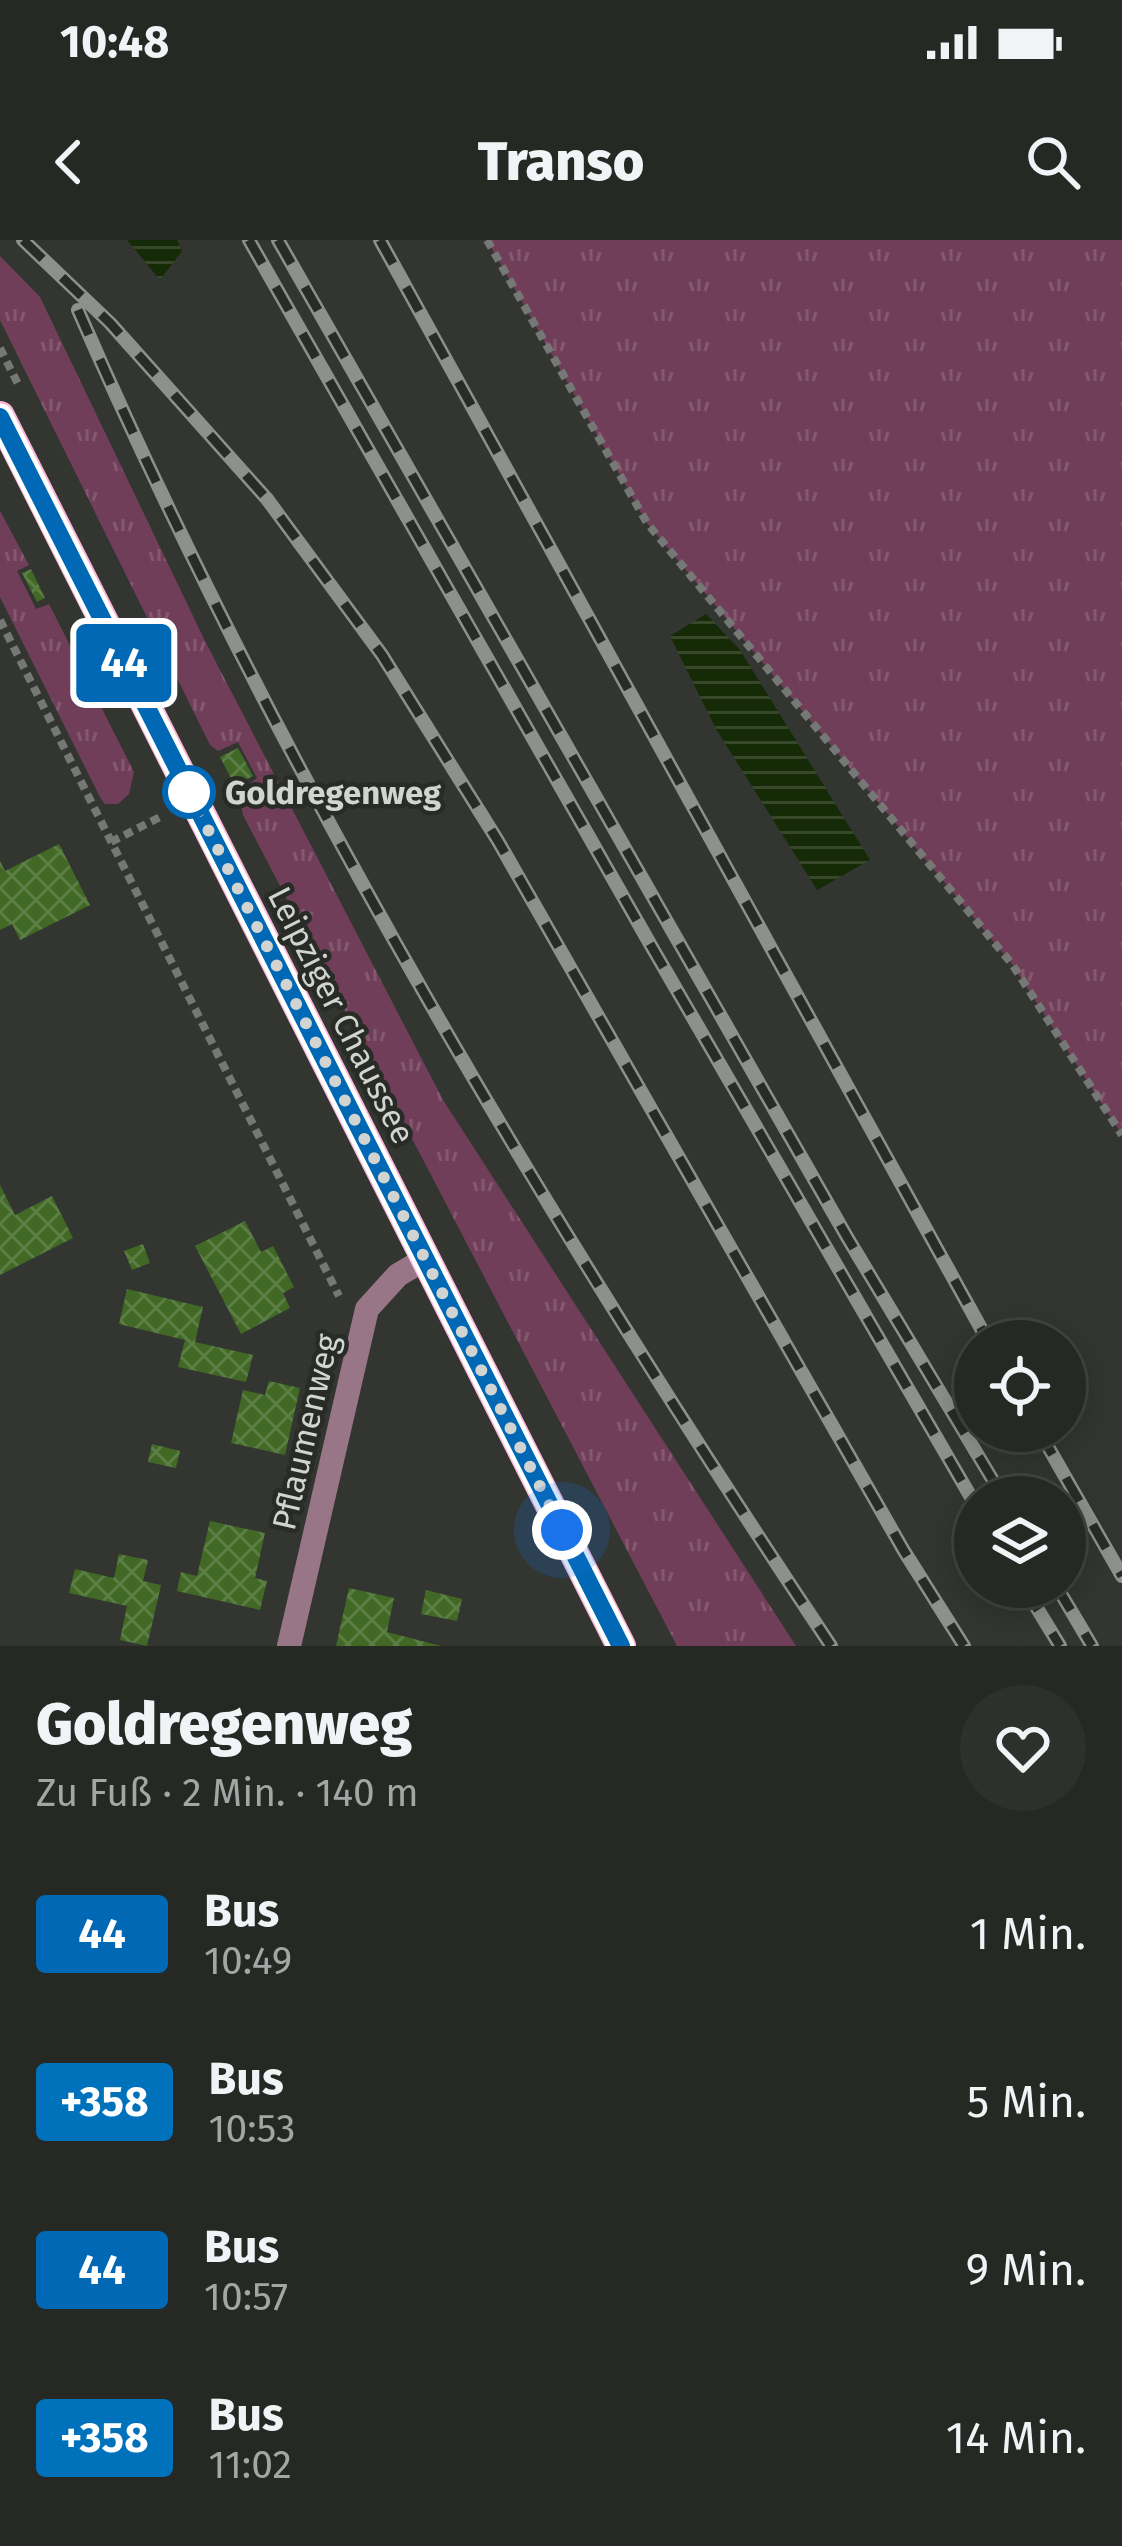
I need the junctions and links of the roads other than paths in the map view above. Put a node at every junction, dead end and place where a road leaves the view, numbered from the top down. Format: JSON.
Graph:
{"nodes":[{"id":1,"x":0,"y":416,"type":"edge"},
{"id":2,"x":425,"y":1259,"type":"junction"},
{"id":3,"x":290,"y":1646,"type":"edge"},
{"id":4,"x":621,"y":1646,"type":"edge"}],
"edges":[{"from":1,"to":2,"type":"main road","name":"Leipziger Chaussee"},
{"from":2,"to":3,"type":"street","name":"Pflaumenweg"},
{"from":2,"to":4,"type":"main road","name":"Leipziger Chaussee"}]}
